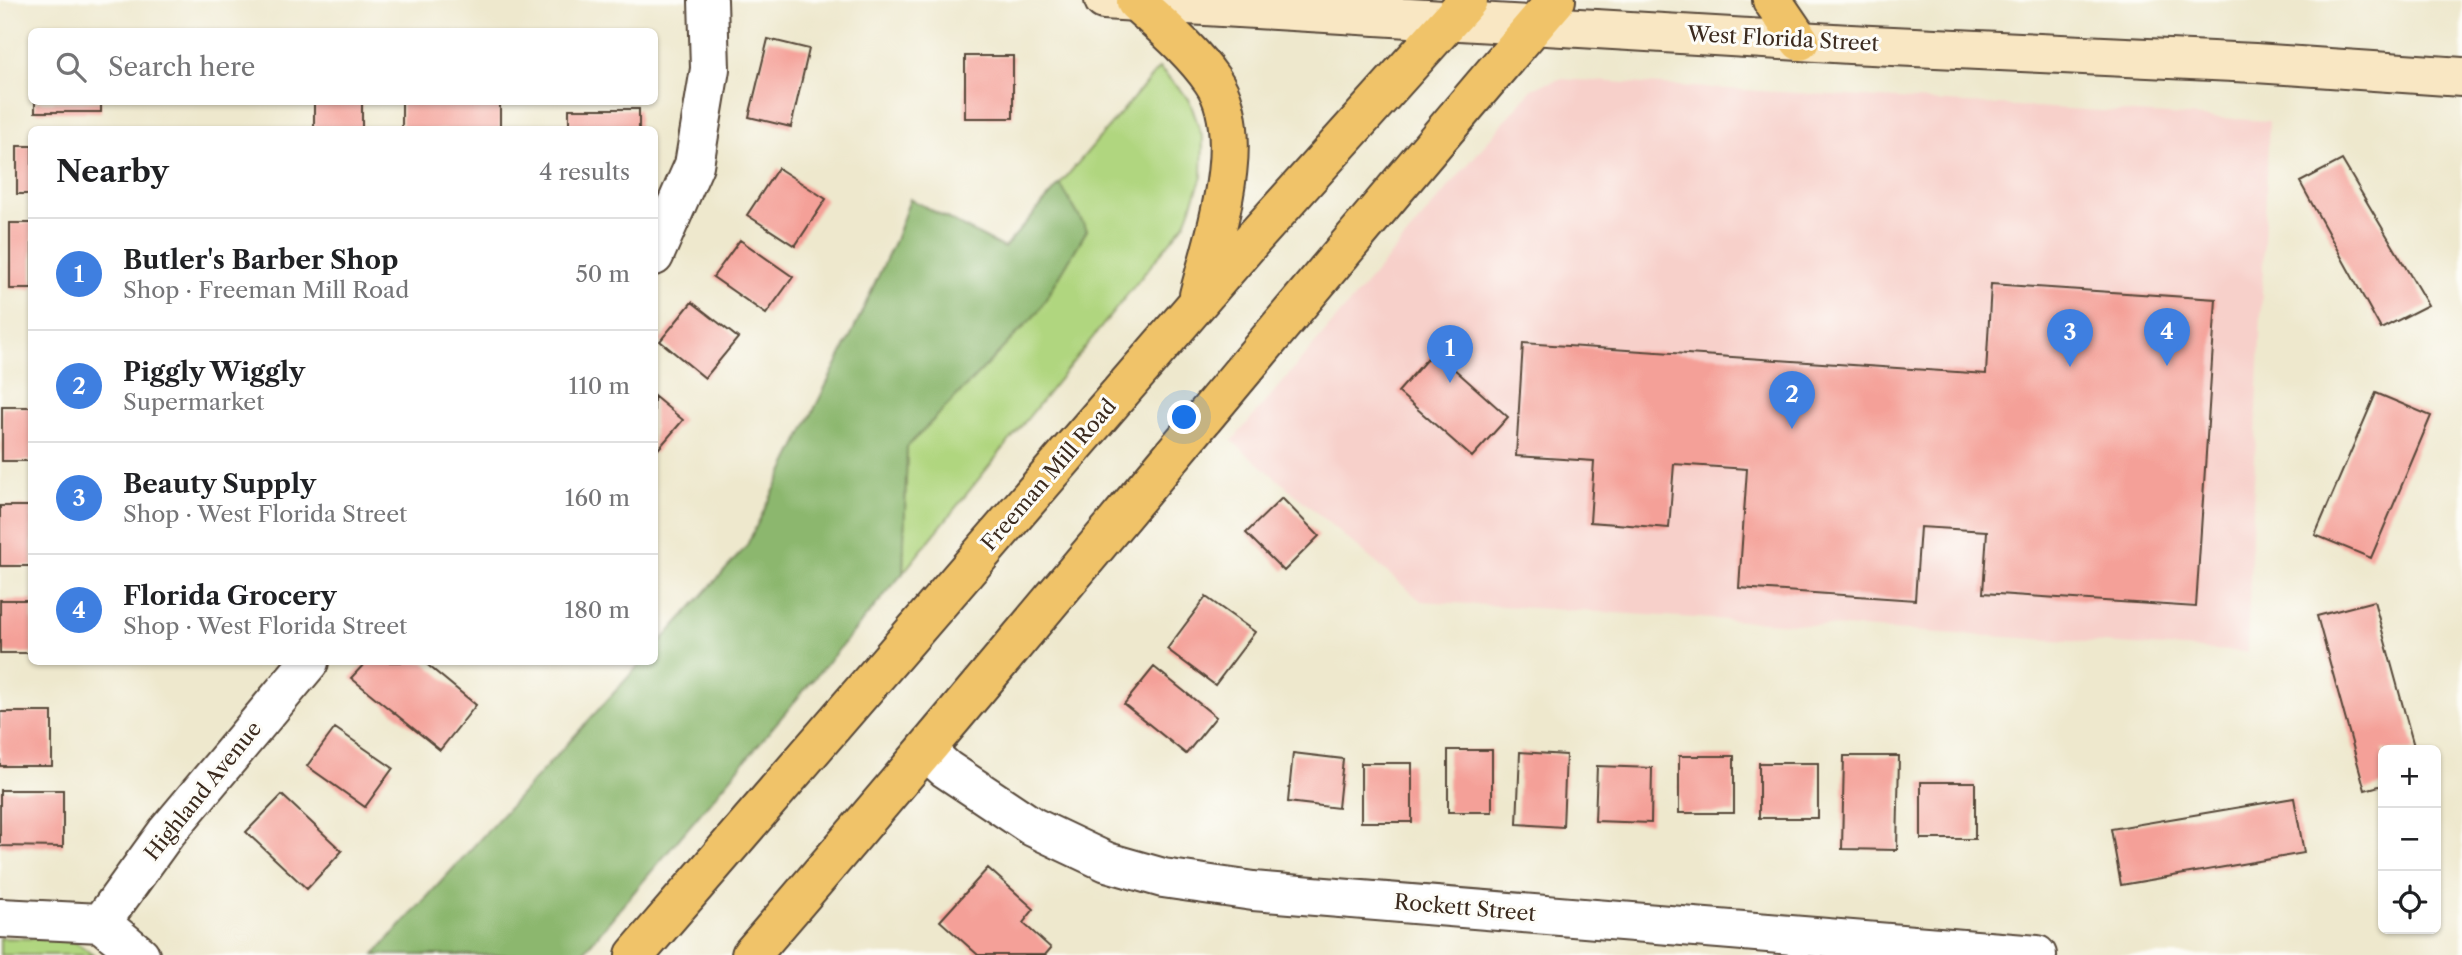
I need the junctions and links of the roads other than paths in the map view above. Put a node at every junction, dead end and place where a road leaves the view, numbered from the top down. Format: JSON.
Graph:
{"nodes":[{"id":1,"x":708,"y":0,"type":"edge"},
{"id":2,"x":1772,"y":0,"type":"edge"},
{"id":3,"x":1120,"y":1,"type":"edge"},
{"id":4,"x":1460,"y":10,"type":"edge"},
{"id":5,"x":1546,"y":12,"type":"edge"},
{"id":6,"x":1800,"y":40,"type":"junction"},
{"id":7,"x":2462,"y":76,"type":"edge"},
{"id":8,"x":658,"y":247,"type":"edge"},
{"id":9,"x":1196,"y":305,"type":"junction"},
{"id":10,"x":307,"y":665,"type":"edge"},
{"id":11,"x":926,"y":751,"type":"junction"},
{"id":12,"x":0,"y":918,"type":"edge"},
{"id":13,"x":100,"y":923,"type":"junction"},
{"id":14,"x":140,"y":955,"type":"edge"},
{"id":15,"x":635,"y":955,"type":"edge"},
{"id":16,"x":751,"y":955,"type":"edge"},
{"id":17,"x":2027,"y":955,"type":"edge"},
{"id":18,"x":2037,"y":955,"type":"edge"}],
"edges":[{"from":1,"to":8,"type":"street"},
{"from":2,"to":6,"type":"main road"},
{"from":3,"to":4,"type":"main road","name":"West Florida Street"},
{"from":3,"to":9,"type":"main road"},
{"from":4,"to":5,"type":"main road","name":"West Florida Street"},
{"from":4,"to":9,"type":"main road","name":"Freeman Mill Road"},
{"from":5,"to":6,"type":"main road","name":"West Florida Street"},
{"from":5,"to":11,"type":"main road"},
{"from":6,"to":7,"type":"main road","name":"West Florida Street"},
{"from":9,"to":15,"type":"main road","name":"Freeman Mill Road"},
{"from":10,"to":13,"type":"street","name":"Highland Avenue"},
{"from":11,"to":16,"type":"main road"},
{"from":11,"to":17,"type":"street","name":"Rockett Street"},
{"from":12,"to":13,"type":"street"},
{"from":13,"to":14,"type":"street"},
{"from":17,"to":18,"type":"street","name":"Rockett Street"}]}
